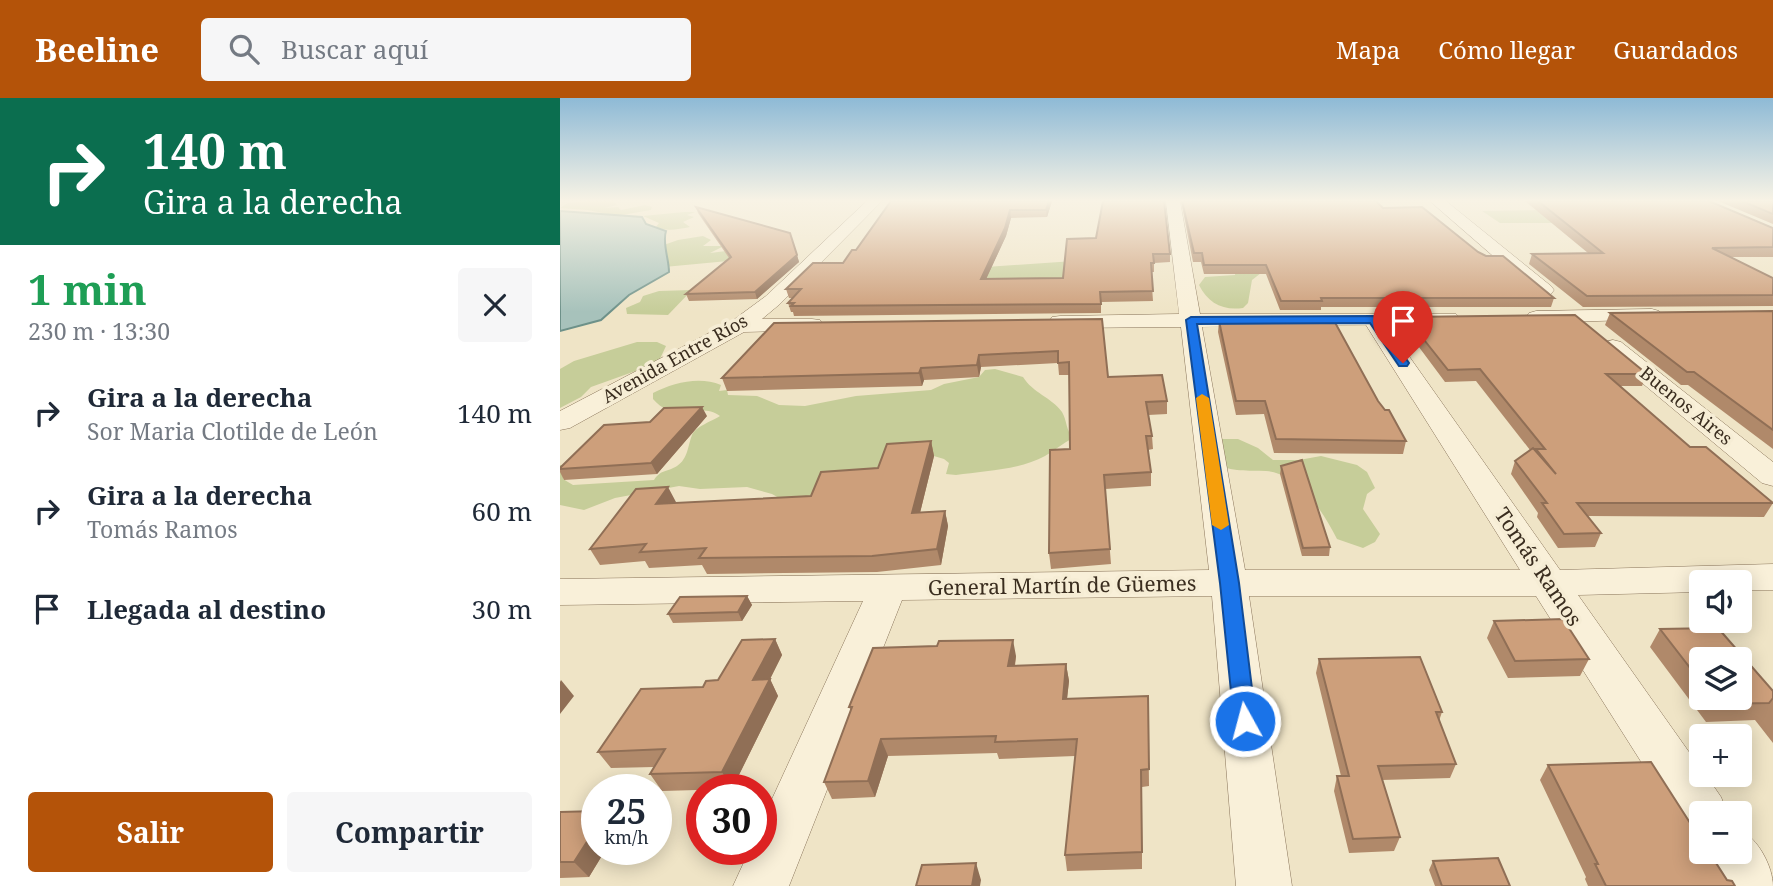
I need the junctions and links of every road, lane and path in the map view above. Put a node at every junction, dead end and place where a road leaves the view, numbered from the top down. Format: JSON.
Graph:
{"nodes":[{"id":1,"x":837,"y":238,"type":"edge"},
{"id":2,"x":1179,"y":238,"type":"edge"},
{"id":3,"x":1481,"y":238,"type":"edge"},
{"id":4,"x":1667,"y":315,"type":"edge"},
{"id":5,"x":1575,"y":316,"type":"junction"},
{"id":6,"x":1521,"y":317,"type":"edge"},
{"id":7,"x":1468,"y":318,"type":"edge"},
{"id":8,"x":1191,"y":320,"type":"junction"},
{"id":9,"x":1373,"y":320,"type":"junction"},
{"id":10,"x":1041,"y":322,"type":"edge"},
{"id":11,"x":835,"y":325,"type":"edge"},
{"id":12,"x":740,"y":326,"type":"junction"},
{"id":13,"x":560,"y":422,"type":"edge"},
{"id":14,"x":1773,"y":477,"type":"edge"},
{"id":15,"x":1773,"y":577,"type":"edge"},
{"id":16,"x":1229,"y":583,"type":"junction"},
{"id":17,"x":1549,"y":583,"type":"junction"},
{"id":18,"x":888,"y":588,"type":"junction"},
{"id":19,"x":560,"y":592,"type":"edge"},
{"id":20,"x":1694,"y":801,"type":"edge"},
{"id":21,"x":1737,"y":864,"type":"edge"},
{"id":22,"x":761,"y":886,"type":"edge"},
{"id":23,"x":1264,"y":886,"type":"edge"},
{"id":24,"x":1751,"y":886,"type":"edge"}],
"edges":[{"from":1,"to":12,"type":"street","name":"Avenida Entre Ríos"},
{"from":2,"to":8,"type":"street"},
{"from":3,"to":5,"type":"street","name":"Buenos Aires"},
{"from":4,"to":5,"type":"street"},
{"from":5,"to":6,"type":"street"},
{"from":5,"to":14,"type":"street","name":"Buenos Aires"},
{"from":7,"to":9,"type":"street"},
{"from":8,"to":9,"type":"street"},
{"from":8,"to":10,"type":"street"},
{"from":8,"to":16,"type":"street"},
{"from":9,"to":17,"type":"street","name":"Tomás Ramos"},
{"from":11,"to":12,"type":"street"},
{"from":12,"to":13,"type":"street","name":"Avenida Entre Ríos"},
{"from":15,"to":17,"type":"street","name":"General Martín de Güemes"},
{"from":16,"to":17,"type":"street","name":"General Martín de Güemes"},
{"from":16,"to":18,"type":"street","name":"General Martín de Güemes"},
{"from":16,"to":23,"type":"street"},
{"from":17,"to":20,"type":"street","name":"Tomás Ramos"},
{"from":18,"to":19,"type":"street","name":"General Martín de Güemes"},
{"from":18,"to":22,"type":"street"},
{"from":21,"to":24,"type":"street"}]}
